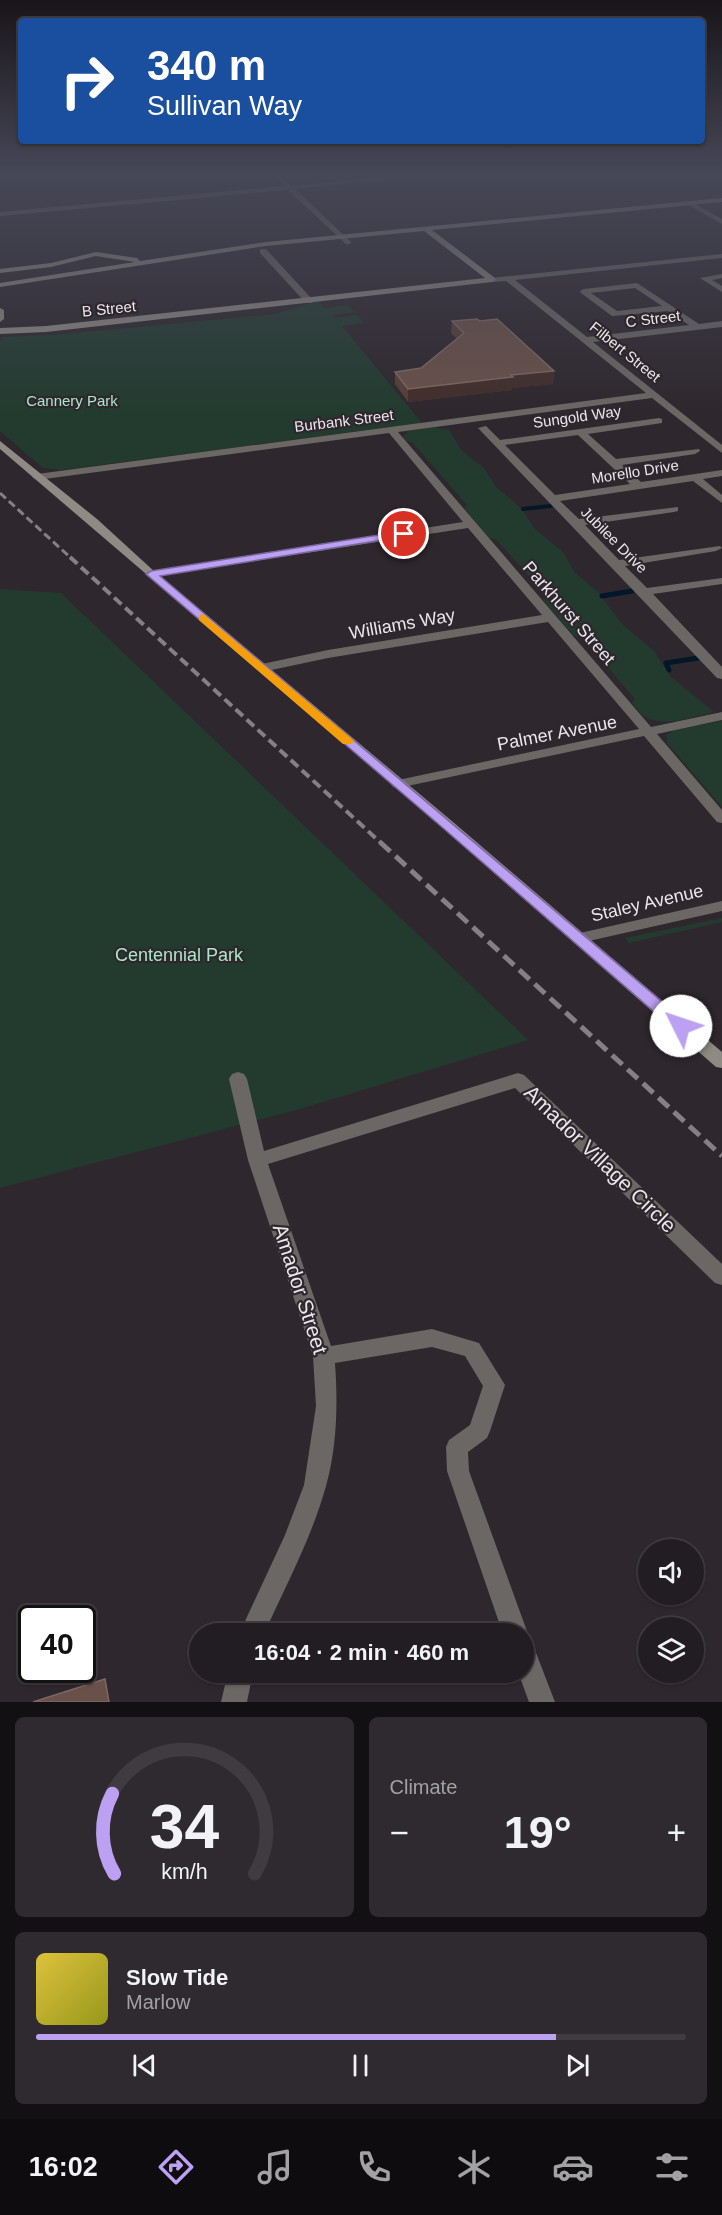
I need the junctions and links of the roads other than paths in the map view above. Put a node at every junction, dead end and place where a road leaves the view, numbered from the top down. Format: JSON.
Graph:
{"nodes":[{"id":1,"x":94,"y":254,"type":"edge"},
{"id":2,"x":100,"y":254,"type":"edge"},
{"id":3,"x":196,"y":254,"type":"edge"},
{"id":4,"x":246,"y":254,"type":"edge"},
{"id":5,"x":265,"y":254,"type":"edge"},
{"id":6,"x":459,"y":254,"type":"edge"},
{"id":7,"x":114,"y":256,"type":"junction"},
{"id":8,"x":722,"y":256,"type":"edge"},
{"id":9,"x":145,"y":262,"type":"junction"},
{"id":10,"x":113,"y":267,"type":"junction"},
{"id":11,"x":0,"y":271,"type":"edge"},
{"id":12,"x":722,"y":276,"type":"edge"},
{"id":13,"x":509,"y":279,"type":"junction"},
{"id":14,"x":492,"y":280,"type":"junction"},
{"id":15,"x":0,"y":285,"type":"edge"},
{"id":16,"x":0,"y":290,"type":"edge"},
{"id":17,"x":722,"y":290,"type":"edge"},
{"id":18,"x":309,"y":301,"type":"junction"},
{"id":19,"x":670,"y":308,"type":"junction"},
{"id":20,"x":0,"y":310,"type":"edge"},
{"id":21,"x":0,"y":319,"type":"edge"},
{"id":22,"x":722,"y":324,"type":"edge"},
{"id":23,"x":698,"y":327,"type":"junction"},
{"id":24,"x":0,"y":331,"type":"edge"},
{"id":25,"x":587,"y":340,"type":"junction"},
{"id":26,"x":656,"y":395,"type":"junction"},
{"id":27,"x":659,"y":421,"type":"dead end"},
{"id":28,"x":483,"y":428,"type":"dead end"},
{"id":29,"x":391,"y":430,"type":"junction"},
{"id":30,"x":580,"y":432,"type":"junction"},
{"id":31,"x":499,"y":443,"type":"junction"},
{"id":32,"x":0,"y":444,"type":"edge"},
{"id":33,"x":722,"y":450,"type":"edge"},
{"id":34,"x":695,"y":451,"type":"dead end"},
{"id":35,"x":612,"y":463,"type":"junction"},
{"id":36,"x":722,"y":473,"type":"edge"},
{"id":37,"x":37,"y":477,"type":"junction"},
{"id":38,"x":696,"y":478,"type":"junction"},
{"id":39,"x":639,"y":486,"type":"junction"},
{"id":40,"x":551,"y":499,"type":"junction"},
{"id":41,"x":722,"y":500,"type":"edge"},
{"id":42,"x":674,"y":508,"type":"dead end"},
{"id":43,"x":577,"y":523,"type":"junction"},
{"id":44,"x":470,"y":524,"type":"junction"},
{"id":45,"x":716,"y":548,"type":"dead end"},
{"id":46,"x":615,"y":564,"type":"junction"},
{"id":47,"x":151,"y":574,"type":"junction"},
{"id":48,"x":722,"y":582,"type":"edge"},
{"id":49,"x":644,"y":592,"type":"junction"},
{"id":50,"x":549,"y":618,"type":"junction"},
{"id":51,"x":262,"y":668,"type":"junction"},
{"id":52,"x":722,"y":675,"type":"edge"},
{"id":53,"x":722,"y":716,"type":"edge"},
{"id":54,"x":649,"y":733,"type":"junction"},
{"id":55,"x":399,"y":784,"type":"junction"},
{"id":56,"x":722,"y":819,"type":"edge"},
{"id":57,"x":722,"y":906,"type":"edge"},
{"id":58,"x":580,"y":938,"type":"junction"},
{"id":59,"x":722,"y":1062,"type":"edge"},
{"id":60,"x":238,"y":1079,"type":"dead end"},
{"id":61,"x":257,"y":1160,"type":"junction"},
{"id":62,"x":722,"y":1277,"type":"edge"},
{"id":63,"x":324,"y":1356,"type":"junction"},
{"id":64,"x":256,"y":1623,"type":"edge"},
{"id":65,"x":512,"y":1623,"type":"edge"},
{"id":66,"x":534,"y":1681,"type":"edge"},
{"id":67,"x":238,"y":1683,"type":"edge"},
{"id":68,"x":234,"y":1702,"type":"edge"},
{"id":69,"x":542,"y":1702,"type":"edge"}],
"edges":[{"from":1,"to":11,"type":"street"},
{"from":2,"to":7,"type":"street"},
{"from":3,"to":9,"type":"street"},
{"from":4,"to":16,"type":"street"},
{"from":5,"to":18,"type":"street"},
{"from":6,"to":14,"type":"street"},
{"from":7,"to":9,"type":"street"},
{"from":7,"to":10,"type":"street"},
{"from":8,"to":13,"type":"street","name":"B Street"},
{"from":9,"to":10,"type":"street"},
{"from":10,"to":15,"type":"street"},
{"from":12,"to":17,"type":"street"},
{"from":13,"to":14,"type":"street","name":"B Street"},
{"from":13,"to":25,"type":"street","name":"Filbert Street"},
{"from":14,"to":18,"type":"street","name":"B Street"},
{"from":18,"to":24,"type":"street","name":"B Street"},
{"from":19,"to":19,"type":"street"},
{"from":19,"to":23,"type":"street"},
{"from":20,"to":21,"type":"street"},
{"from":22,"to":23,"type":"street","name":"C Street"},
{"from":23,"to":25,"type":"street","name":"C Street"},
{"from":25,"to":26,"type":"street","name":"Filbert Street"},
{"from":26,"to":29,"type":"street","name":"Burbank Street"},
{"from":26,"to":33,"type":"street","name":"Filbert Street"},
{"from":27,"to":30,"type":"street","name":"Sungold Way"},
{"from":28,"to":31,"type":"street","name":"Jubilee Drive"},
{"from":29,"to":37,"type":"street","name":"Burbank Street"},
{"from":29,"to":44,"type":"street","name":"Parkhurst Street"},
{"from":30,"to":31,"type":"street","name":"Sungold Way"},
{"from":30,"to":35,"type":"street"},
{"from":31,"to":40,"type":"street","name":"Jubilee Drive"},
{"from":32,"to":37,"type":"street"},
{"from":34,"to":35,"type":"street"},
{"from":35,"to":39,"type":"street"},
{"from":36,"to":38,"type":"street","name":"Morello Drive"},
{"from":37,"to":47,"type":"street"},
{"from":38,"to":39,"type":"street","name":"Morello Drive"},
{"from":38,"to":41,"type":"street"},
{"from":39,"to":40,"type":"street","name":"Morello Drive"},
{"from":40,"to":43,"type":"street","name":"Jubilee Drive"},
{"from":42,"to":43,"type":"street"},
{"from":43,"to":46,"type":"street","name":"Jubilee Drive"},
{"from":44,"to":47,"type":"street"},
{"from":44,"to":50,"type":"street","name":"Parkhurst Street"},
{"from":45,"to":46,"type":"street"},
{"from":46,"to":49,"type":"street","name":"Jubilee Drive"},
{"from":47,"to":51,"type":"street"},
{"from":48,"to":49,"type":"street"},
{"from":49,"to":52,"type":"street","name":"Jubilee Drive"},
{"from":50,"to":51,"type":"street","name":"Williams Way"},
{"from":50,"to":54,"type":"street","name":"Parkhurst Street"},
{"from":51,"to":55,"type":"street"},
{"from":53,"to":54,"type":"street","name":"Palmer Avenue"},
{"from":54,"to":55,"type":"street","name":"Palmer Avenue"},
{"from":54,"to":56,"type":"street","name":"Parkhurst Street"},
{"from":55,"to":58,"type":"street"},
{"from":57,"to":58,"type":"street","name":"Staley Avenue"},
{"from":58,"to":59,"type":"street"},
{"from":60,"to":61,"type":"street","name":"Amador Street"},
{"from":61,"to":62,"type":"street","name":"Amador Village Circle"},
{"from":61,"to":63,"type":"street","name":"Amador Street"},
{"from":63,"to":64,"type":"street","name":"Amador Street"},
{"from":63,"to":65,"type":"street"},
{"from":66,"to":69,"type":"street"},
{"from":67,"to":68,"type":"street"}]}
